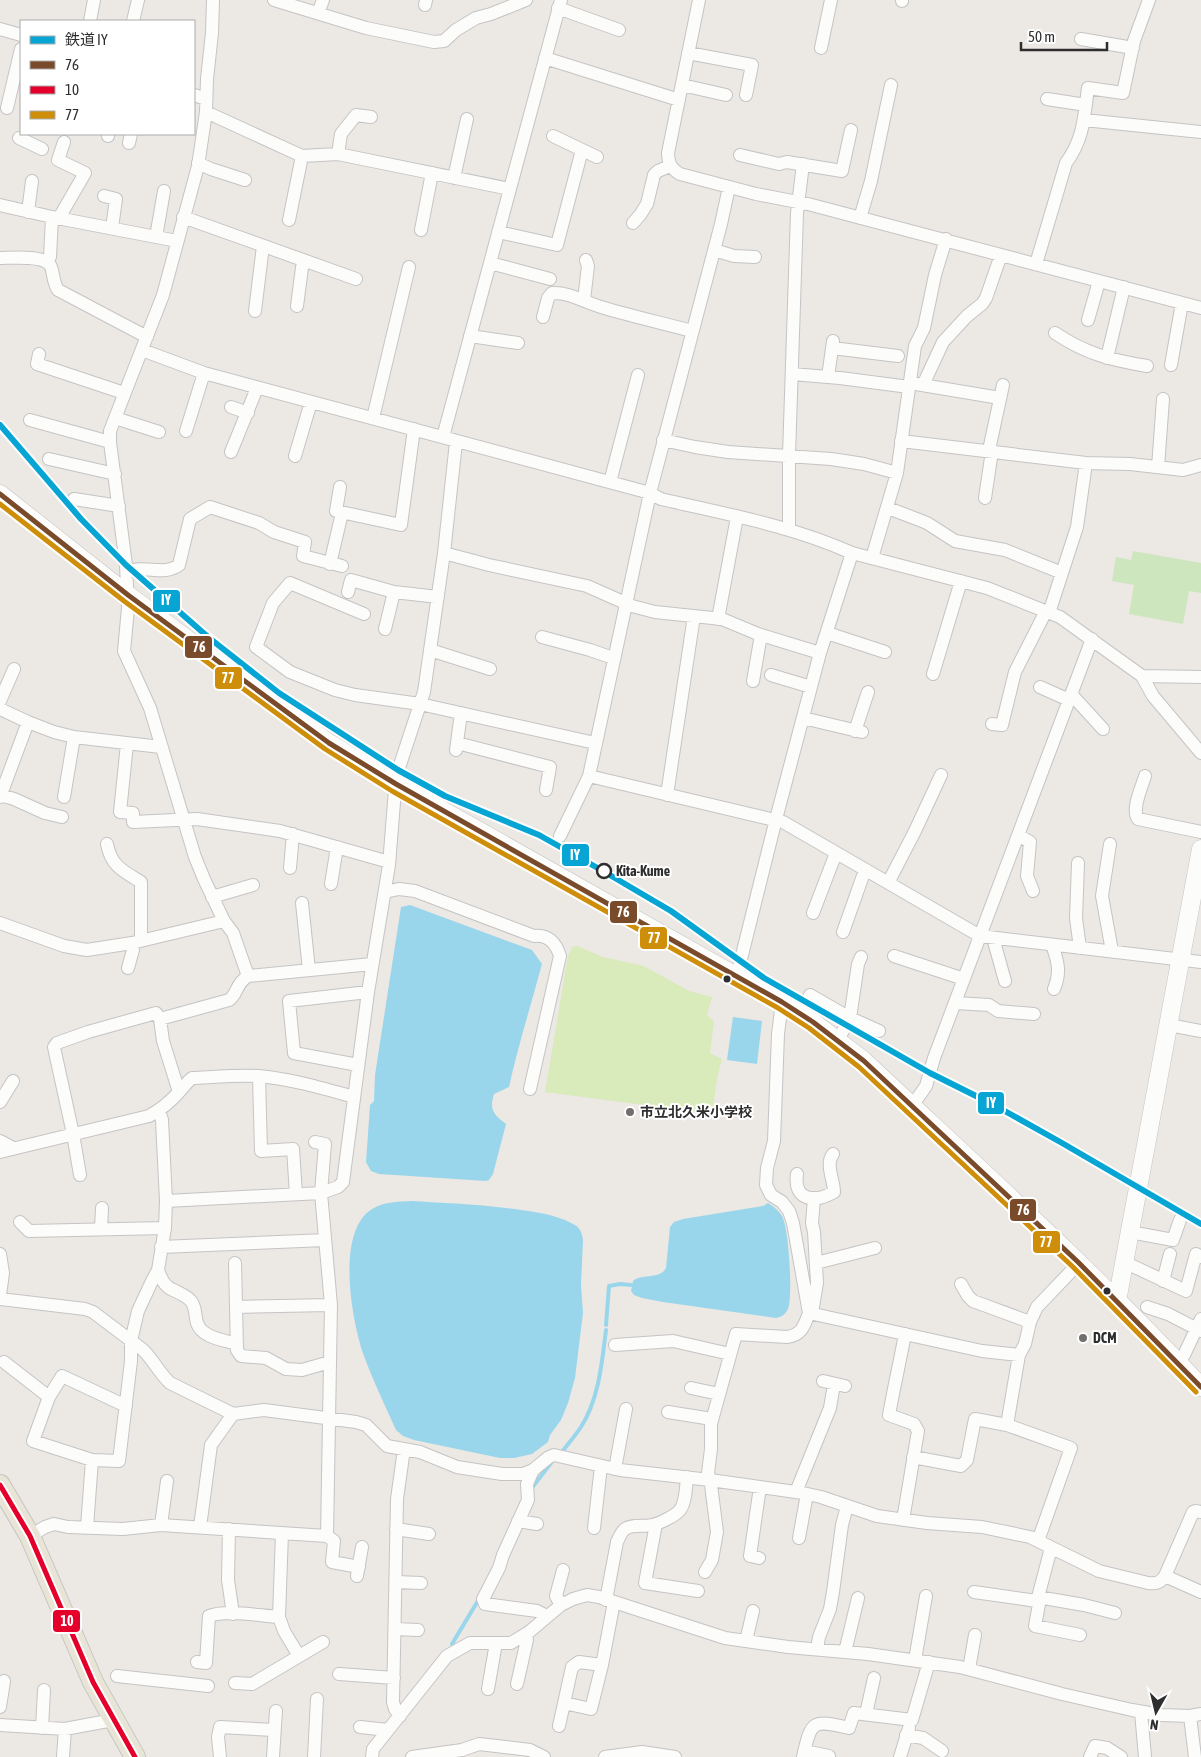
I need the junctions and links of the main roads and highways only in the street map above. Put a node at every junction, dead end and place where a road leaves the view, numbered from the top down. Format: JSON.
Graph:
{"nodes":[{"id":1,"x":0,"y":494,"type":"edge"},
{"id":2,"x":1201,"y":850,"type":"edge"},
{"id":3,"x":1196,"y":906,"type":"edge"},
{"id":4,"x":1117,"y":1301,"type":"junction"},
{"id":5,"x":1201,"y":1387,"type":"edge"},
{"id":6,"x":0,"y":1485,"type":"edge"},
{"id":7,"x":135,"y":1757,"type":"edge"}],
"edges":[{"from":1,"to":4,"type":"main road"},
{"from":2,"to":3,"type":"main road"},
{"from":3,"to":4,"type":"main road"},
{"from":4,"to":5,"type":"main road"},
{"from":6,"to":7,"type":"main road"}]}
